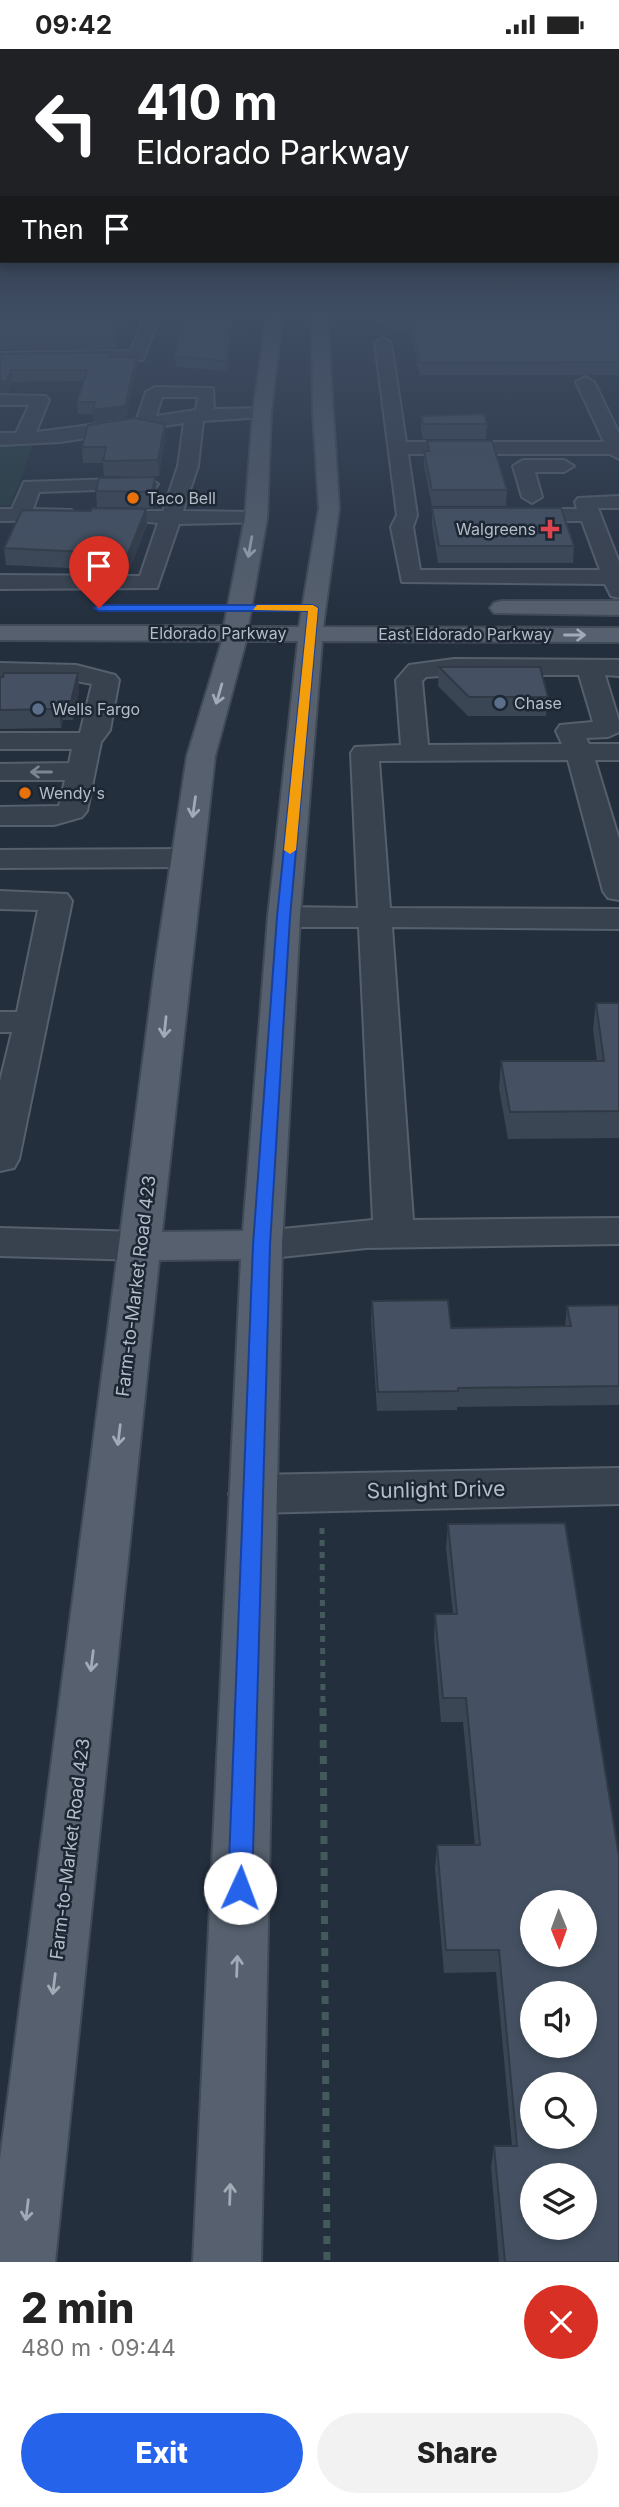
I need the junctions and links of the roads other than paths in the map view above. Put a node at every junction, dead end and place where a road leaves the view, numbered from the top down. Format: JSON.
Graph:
{"nodes":[{"id":1,"x":32,"y":418,"type":"edge"},
{"id":2,"x":146,"y":418,"type":"edge"},
{"id":3,"x":177,"y":418,"type":"edge"},
{"id":4,"x":199,"y":418,"type":"edge"},
{"id":5,"x":262,"y":418,"type":"edge"},
{"id":6,"x":322,"y":418,"type":"edge"},
{"id":7,"x":400,"y":418,"type":"edge"},
{"id":8,"x":603,"y":418,"type":"edge"},
{"id":9,"x":145,"y":423,"type":"junction"},
{"id":10,"x":605,"y":423,"type":"junction"},
{"id":11,"x":575,"y":435,"type":"junction"},
{"id":12,"x":60,"y":436,"type":"junction"},
{"id":13,"x":0,"y":439,"type":"edge"},
{"id":14,"x":23,"y":439,"type":"junction"},
{"id":15,"x":398,"y":448,"type":"junction"},
{"id":16,"x":618,"y":456,"type":"edge"},
{"id":17,"x":185,"y":475,"type":"junction"},
{"id":18,"x":506,"y":497,"type":"edge"},
{"id":19,"x":532,"y":497,"type":"junction"},
{"id":20,"x":619,"y":502,"type":"edge"},
{"id":21,"x":406,"y":506,"type":"junction"},
{"id":22,"x":432,"y":506,"type":"edge"},
{"id":23,"x":588,"y":508,"type":"junction"},
{"id":24,"x":10,"y":515,"type":"edge"},
{"id":25,"x":486,"y":515,"type":"edge"},
{"id":26,"x":88,"y":516,"type":"edge"},
{"id":27,"x":130,"y":517,"type":"edge"},
{"id":28,"x":171,"y":518,"type":"junction"},
{"id":29,"x":256,"y":518,"type":"junction"},
{"id":30,"x":0,"y":582,"type":"edge"},
{"id":31,"x":617,"y":582,"type":"edge"},
{"id":32,"x":212,"y":608,"type":"dead end"},
{"id":33,"x":264,"y":608,"type":"dead end"},
{"id":34,"x":289,"y":608,"type":"dead end"},
{"id":35,"x":481,"y":608,"type":"dead end"},
{"id":36,"x":619,"y":608,"type":"edge"},
{"id":37,"x":319,"y":616,"type":"junction"},
{"id":38,"x":237,"y":620,"type":"junction"},
{"id":39,"x":0,"y":633,"type":"edge"},
{"id":40,"x":619,"y":635,"type":"edge"},
{"id":41,"x":590,"y":668,"type":"junction"},
{"id":42,"x":619,"y":669,"type":"edge"},
{"id":43,"x":0,"y":671,"type":"edge"},
{"id":44,"x":0,"y":741,"type":"edge"},
{"id":45,"x":88,"y":741,"type":"junction"},
{"id":46,"x":414,"y":742,"type":"junction"},
{"id":47,"x":576,"y":742,"type":"junction"},
{"id":48,"x":619,"y":752,"type":"edge"},
{"id":49,"x":81,"y":771,"type":"junction"},
{"id":50,"x":0,"y":772,"type":"edge"},
{"id":51,"x":0,"y":816,"type":"edge"},
{"id":52,"x":186,"y":857,"type":"junction"},
{"id":53,"x":0,"y":859,"type":"edge"},
{"id":54,"x":619,"y":891,"type":"edge"},
{"id":55,"x":0,"y":900,"type":"edge"},
{"id":56,"x":284,"y":917,"type":"junction"},
{"id":57,"x":373,"y":918,"type":"junction"},
{"id":58,"x":619,"y":919,"type":"edge"},
{"id":59,"x":16,"y":1022,"type":"edge"},
{"id":60,"x":0,"y":1159,"type":"edge"},
{"id":61,"x":619,"y":1231,"type":"edge"},
{"id":62,"x":394,"y":1234,"type":"junction"},
{"id":63,"x":0,"y":1242,"type":"edge"},
{"id":64,"x":262,"y":1245,"type":"junction"},
{"id":65,"x":141,"y":1246,"type":"junction"},
{"id":66,"x":619,"y":1486,"type":"edge"},
{"id":67,"x":253,"y":1494,"type":"junction"},
{"id":68,"x":21,"y":2262,"type":"edge"},
{"id":69,"x":227,"y":2262,"type":"edge"}],
"edges":[{"from":1,"to":14,"type":"street"},
{"from":2,"to":9,"type":"street"},
{"from":3,"to":9,"type":"street"},
{"from":4,"to":17,"type":"street"},
{"from":5,"to":29,"type":"main road","name":"Farm-to-Market Road 423"},
{"from":6,"to":37,"type":"main road"},
{"from":7,"to":15,"type":"street"},
{"from":8,"to":10,"type":"street"},
{"from":9,"to":12,"type":"street"},
{"from":10,"to":11,"type":"street"},
{"from":10,"to":16,"type":"street"},
{"from":11,"to":15,"type":"street"},
{"from":11,"to":16,"type":"street"},
{"from":12,"to":14,"type":"street"},
{"from":12,"to":17,"type":"street"},
{"from":13,"to":14,"type":"street"},
{"from":15,"to":21,"type":"street"},
{"from":16,"to":19,"type":"street"},
{"from":17,"to":24,"type":"street"},
{"from":17,"to":28,"type":"street"},
{"from":18,"to":19,"type":"street"},
{"from":19,"to":23,"type":"street"},
{"from":20,"to":23,"type":"street"},
{"from":21,"to":22,"type":"street"},
{"from":21,"to":31,"type":"street"},
{"from":23,"to":25,"type":"street"},
{"from":23,"to":31,"type":"street"},
{"from":24,"to":26,"type":"street"},
{"from":27,"to":28,"type":"street"},
{"from":28,"to":29,"type":"street"},
{"from":28,"to":30,"type":"street"},
{"from":29,"to":38,"type":"main road","name":"Farm-to-Market Road 423","one_way":true},
{"from":32,"to":38,"type":"main road","name":"Eldorado Parkway"},
{"from":33,"to":38,"type":"main road","name":"Eldorado Parkway"},
{"from":34,"to":37,"type":"main road","name":"Eldorado Parkway"},
{"from":35,"to":36,"type":"main road","name":"East Eldorado Parkway"},
{"from":37,"to":38,"type":"main road","name":"Eldorado Parkway"},
{"from":37,"to":40,"type":"main road","name":"East Eldorado Parkway","one_way":true},
{"from":37,"to":56,"type":"main road"},
{"from":38,"to":39,"type":"main road","name":"Eldorado Parkway"},
{"from":38,"to":52,"type":"main road","name":"Farm-to-Market Road 423","one_way":true},
{"from":41,"to":42,"type":"street"},
{"from":41,"to":46,"type":"street"},
{"from":41,"to":47,"type":"street"},
{"from":43,"to":45,"type":"street"},
{"from":44,"to":45,"type":"street"},
{"from":45,"to":49,"type":"street"},
{"from":46,"to":47,"type":"street"},
{"from":46,"to":57,"type":"street"},
{"from":47,"to":48,"type":"street"},
{"from":47,"to":54,"type":"street"},
{"from":49,"to":50,"type":"street","one_way":true},
{"from":49,"to":51,"type":"street"},
{"from":52,"to":53,"type":"street"},
{"from":52,"to":65,"type":"main road","name":"Farm-to-Market Road 423","one_way":true},
{"from":55,"to":59,"type":"street"},
{"from":56,"to":57,"type":"street"},
{"from":56,"to":64,"type":"main road"},
{"from":57,"to":58,"type":"street"},
{"from":57,"to":62,"type":"street"},
{"from":59,"to":60,"type":"street"},
{"from":61,"to":62,"type":"street"},
{"from":62,"to":64,"type":"street"},
{"from":63,"to":65,"type":"street"},
{"from":64,"to":65,"type":"main road"},
{"from":64,"to":67,"type":"main road"},
{"from":65,"to":68,"type":"main road","name":"Farm-to-Market Road 423","one_way":true},
{"from":66,"to":67,"type":"street","name":"Sunlight Drive"},
{"from":69,"to":67,"type":"main road","one_way":true}]}
